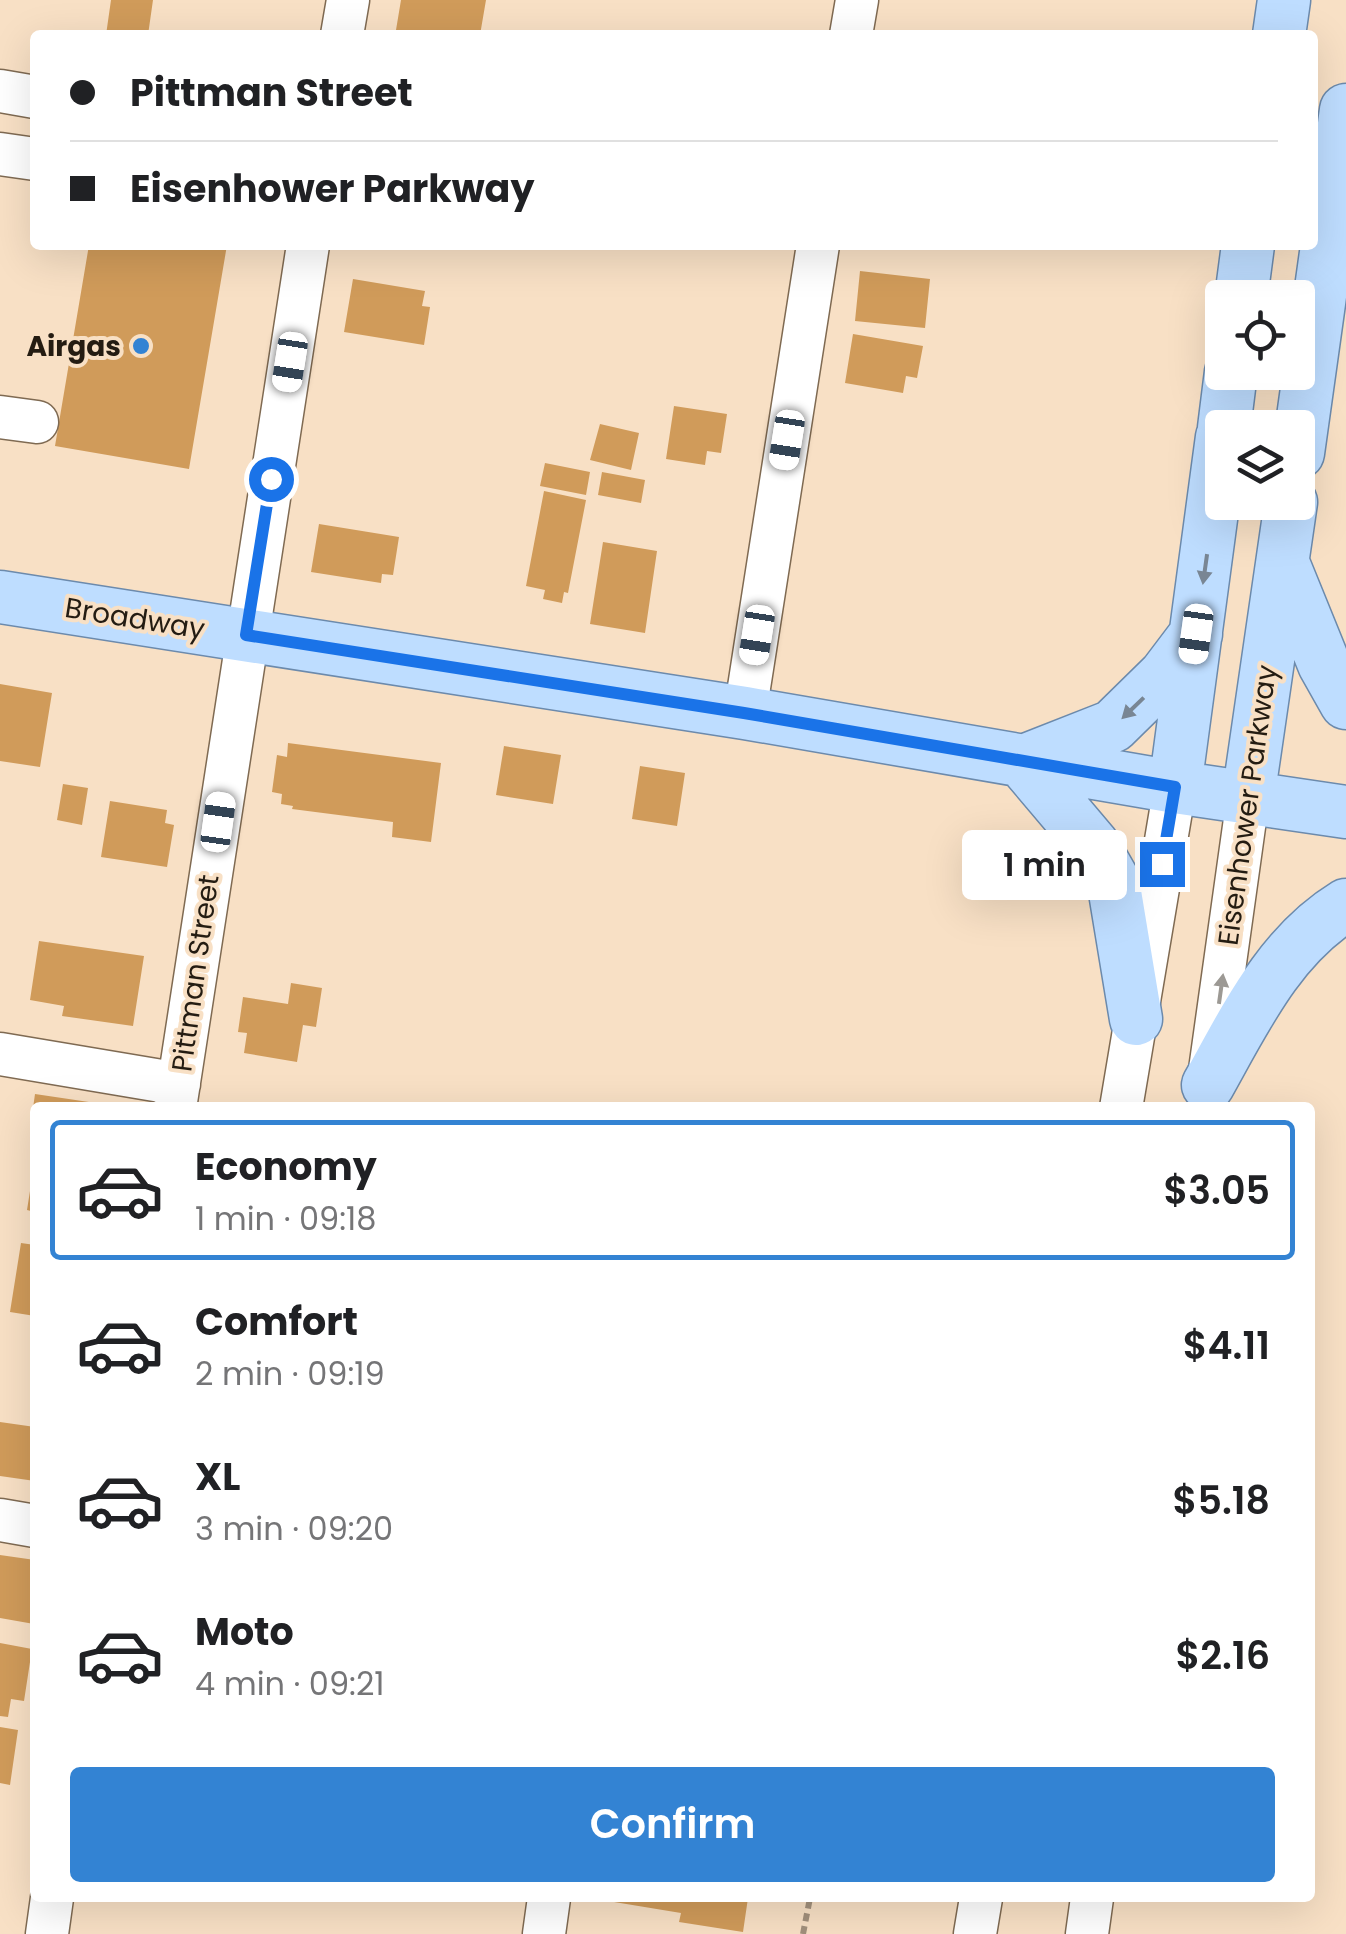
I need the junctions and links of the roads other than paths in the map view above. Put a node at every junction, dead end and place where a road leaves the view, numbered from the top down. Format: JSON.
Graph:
{"nodes":[{"id":1,"x":348,"y":0,"type":"edge"},
{"id":2,"x":857,"y":0,"type":"edge"},
{"id":3,"x":1284,"y":0,"type":"edge"},
{"id":4,"x":343,"y":30,"type":"edge"},
{"id":5,"x":853,"y":30,"type":"edge"},
{"id":6,"x":1280,"y":30,"type":"edge"},
{"id":7,"x":0,"y":91,"type":"edge"},
{"id":8,"x":30,"y":95,"type":"edge"},
{"id":9,"x":1346,"y":110,"type":"edge"},
{"id":10,"x":0,"y":154,"type":"edge"},
{"id":11,"x":30,"y":158,"type":"edge"},
{"id":12,"x":307,"y":250,"type":"edge"},
{"id":13,"x":817,"y":250,"type":"edge"},
{"id":14,"x":1247,"y":250,"type":"edge"},
{"id":15,"x":1243,"y":280,"type":"edge"},
{"id":16,"x":1304,"y":410,"type":"edge"},
{"id":17,"x":1211,"y":520,"type":"edge"},
{"id":18,"x":1288,"y":520,"type":"edge"},
{"id":19,"x":1282,"y":562,"type":"junction"},
{"id":20,"x":0,"y":597,"type":"edge"},
{"id":21,"x":1196,"y":634,"type":"junction"},
{"id":22,"x":246,"y":635,"type":"junction"},
{"id":23,"x":1346,"y":703,"type":"edge"},
{"id":24,"x":744,"y":713,"type":"junction"},
{"id":25,"x":1022,"y":761,"type":"junction"},
{"id":26,"x":1175,"y":787,"type":"junction"},
{"id":27,"x":1248,"y":798,"type":"junction"},
{"id":28,"x":1346,"y":812,"type":"edge"},
{"id":29,"x":1346,"y":905,"type":"edge"},
{"id":30,"x":1136,"y":1019,"type":"junction"},
{"id":31,"x":0,"y":1054,"type":"edge"},
{"id":32,"x":177,"y":1096,"type":"edge"},
{"id":33,"x":1206,"y":1096,"type":"edge"},
{"id":34,"x":1123,"y":1102,"type":"edge"},
{"id":35,"x":0,"y":1520,"type":"edge"},
{"id":36,"x":30,"y":1525,"type":"edge"},
{"id":37,"x":51,"y":1902,"type":"edge"},
{"id":38,"x":548,"y":1902,"type":"edge"},
{"id":39,"x":980,"y":1902,"type":"edge"},
{"id":40,"x":1091,"y":1902,"type":"edge"},
{"id":41,"x":47,"y":1934,"type":"edge"},
{"id":42,"x":544,"y":1934,"type":"edge"},
{"id":43,"x":976,"y":1934,"type":"edge"},
{"id":44,"x":1087,"y":1934,"type":"edge"}],
"edges":[{"from":1,"to":4,"type":"street"},
{"from":2,"to":5,"type":"street"},
{"from":3,"to":6,"type":"main road"},
{"from":7,"to":8,"type":"street"},
{"from":9,"to":16,"type":"main road"},
{"from":10,"to":11,"type":"street"},
{"from":12,"to":22,"type":"street","name":"Pittman Street"},
{"from":13,"to":24,"type":"street"},
{"from":14,"to":15,"type":"main road"},
{"from":17,"to":21,"type":"main road","one_way":true},
{"from":18,"to":19,"type":"main road","name":"Eisenhower Parkway"},
{"from":19,"to":23,"type":"main road"},
{"from":19,"to":27,"type":"main road","name":"Eisenhower Parkway"},
{"from":20,"to":22,"type":"main road","name":"Broadway"},
{"from":21,"to":25,"type":"main road","one_way":true},
{"from":21,"to":26,"type":"main road"},
{"from":22,"to":24,"type":"main road","name":"Broadway"},
{"from":22,"to":32,"type":"street","name":"Pittman Street"},
{"from":24,"to":25,"type":"main road","name":"Broadway"},
{"from":25,"to":26,"type":"main road","name":"Broadway"},
{"from":25,"to":30,"type":"main road"},
{"from":26,"to":27,"type":"main road","name":"Broadway"},
{"from":26,"to":30,"type":"street"},
{"from":27,"to":28,"type":"main road","name":"Broadway"},
{"from":33,"to":27,"type":"street","name":"Eisenhower Parkway","one_way":true},
{"from":29,"to":33,"type":"main road"},
{"from":30,"to":34,"type":"street"},
{"from":31,"to":32,"type":"street"},
{"from":35,"to":36,"type":"street"},
{"from":37,"to":41,"type":"street"},
{"from":38,"to":42,"type":"street"},
{"from":39,"to":43,"type":"street"},
{"from":40,"to":44,"type":"street"}]}
